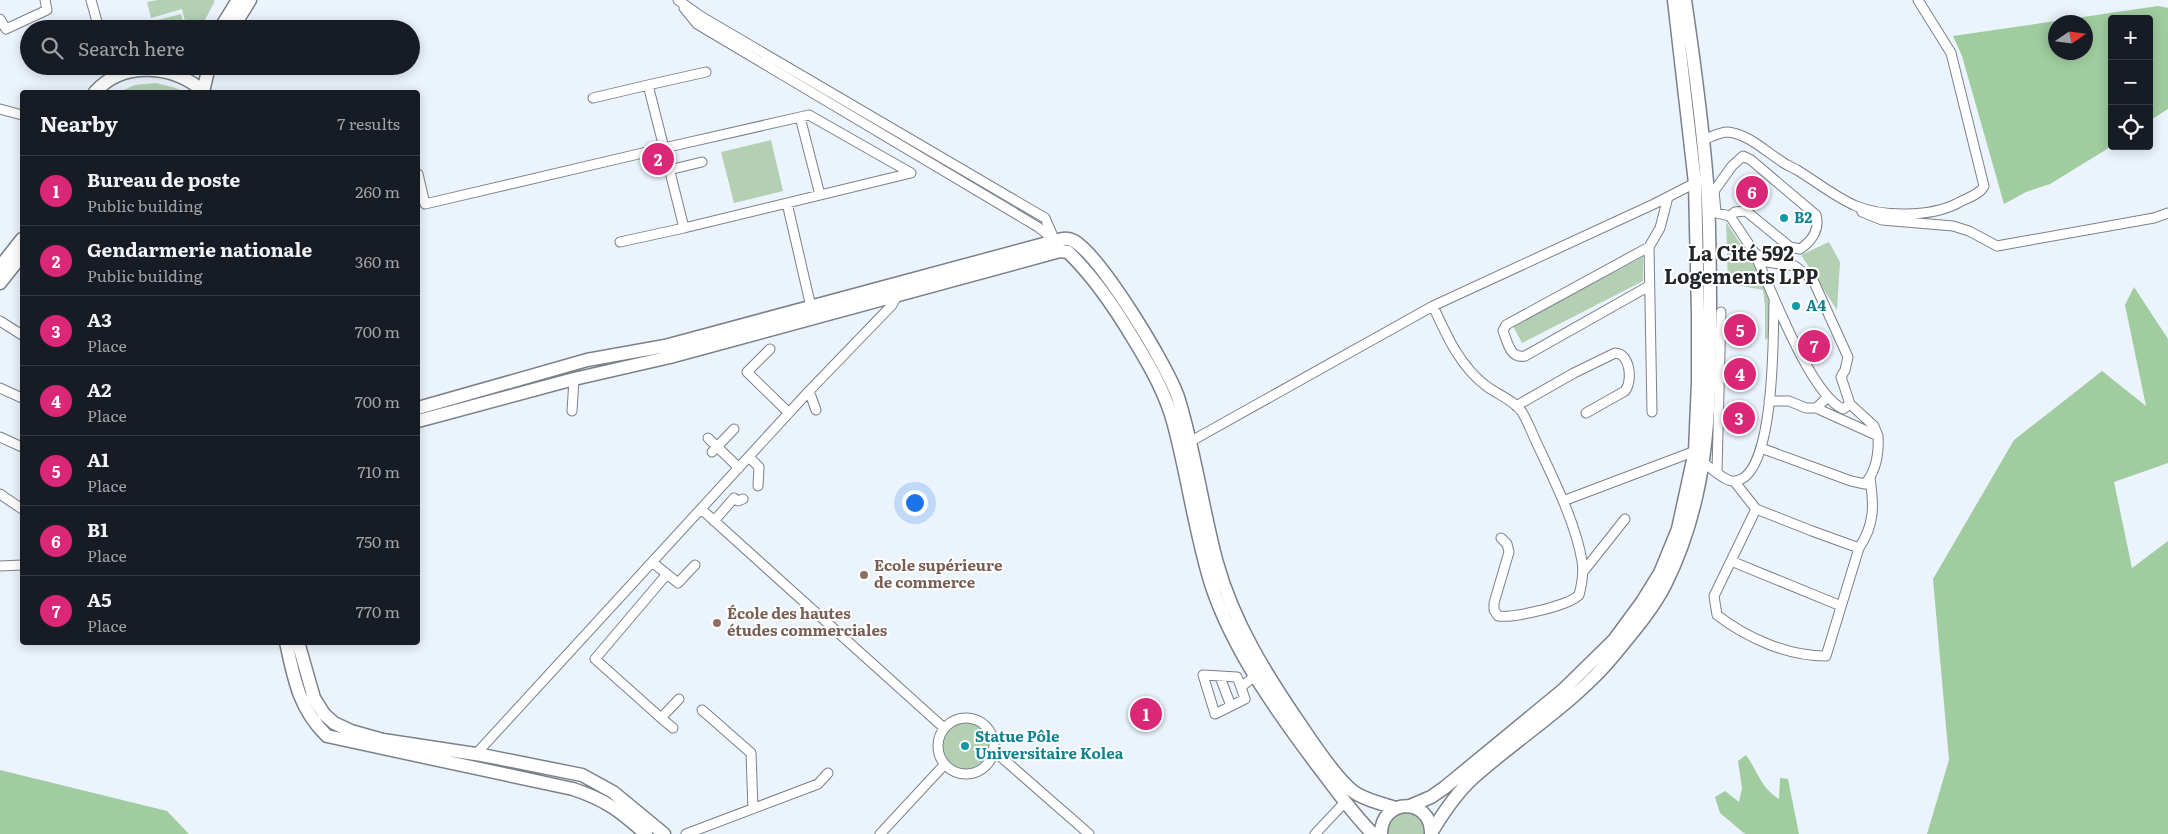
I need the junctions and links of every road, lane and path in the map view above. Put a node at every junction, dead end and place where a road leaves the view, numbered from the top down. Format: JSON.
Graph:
{"nodes":[{"id":1,"x":45,"y":0,"type":"edge"},
{"id":2,"x":91,"y":0,"type":"edge"},
{"id":3,"x":238,"y":0,"type":"edge"},
{"id":4,"x":250,"y":0,"type":"edge"},
{"id":5,"x":677,"y":0,"type":"edge"},
{"id":6,"x":1674,"y":0,"type":"edge"},
{"id":7,"x":1685,"y":0,"type":"edge"},
{"id":8,"x":1918,"y":0,"type":"edge"},
{"id":9,"x":0,"y":19,"type":"edge"},
{"id":10,"x":27,"y":20,"type":"edge"},
{"id":11,"x":96,"y":20,"type":"edge"},
{"id":12,"x":226,"y":20,"type":"edge"},
{"id":13,"x":238,"y":20,"type":"edge"},
{"id":14,"x":20,"y":23,"type":"edge"},
{"id":15,"x":3,"y":31,"type":"edge"},
{"id":16,"x":706,"y":72,"type":"dead end"},
{"id":17,"x":110,"y":75,"type":"edge"},
{"id":18,"x":122,"y":75,"type":"edge"},
{"id":19,"x":179,"y":75,"type":"edge"},
{"id":20,"x":207,"y":75,"type":"edge"},
{"id":21,"x":111,"y":79,"type":"junction"},
{"id":22,"x":648,"y":85,"type":"junction"},
{"id":23,"x":97,"y":90,"type":"edge"},
{"id":24,"x":201,"y":90,"type":"edge"},
{"id":25,"x":204,"y":90,"type":"edge"},
{"id":26,"x":593,"y":98,"type":"dead end"},
{"id":27,"x":0,"y":109,"type":"edge"},
{"id":28,"x":20,"y":114,"type":"edge"},
{"id":29,"x":800,"y":117,"type":"junction"},
{"id":30,"x":1703,"y":140,"type":"junction"},
{"id":31,"x":664,"y":148,"type":"junction"},
{"id":32,"x":702,"y":162,"type":"dead end"},
{"id":33,"x":669,"y":170,"type":"junction"},
{"id":34,"x":1701,"y":180,"type":"junction"},
{"id":35,"x":420,"y":183,"type":"edge"},
{"id":36,"x":820,"y":195,"type":"junction"},
{"id":37,"x":1835,"y":195,"type":"junction"},
{"id":38,"x":1668,"y":197,"type":"junction"},
{"id":39,"x":787,"y":203,"type":"junction"},
{"id":40,"x":1712,"y":212,"type":"junction"},
{"id":41,"x":2168,"y":213,"type":"edge"},
{"id":42,"x":1730,"y":216,"type":"junction"},
{"id":43,"x":684,"y":228,"type":"junction"},
{"id":44,"x":20,"y":242,"type":"edge"},
{"id":45,"x":620,"y":242,"type":"dead end"},
{"id":46,"x":1058,"y":246,"type":"junction"},
{"id":47,"x":1648,"y":247,"type":"junction"},
{"id":48,"x":1754,"y":252,"type":"junction"},
{"id":49,"x":20,"y":258,"type":"edge"},
{"id":50,"x":0,"y":267,"type":"edge"},
{"id":51,"x":804,"y":274,"type":"junction"},
{"id":52,"x":795,"y":277,"type":"dead end"},
{"id":53,"x":0,"y":283,"type":"edge"},
{"id":54,"x":902,"y":283,"type":"junction"},
{"id":55,"x":1649,"y":286,"type":"junction"},
{"id":56,"x":897,"y":296,"type":"junction"},
{"id":57,"x":1774,"y":297,"type":"junction"},
{"id":58,"x":1433,"y":306,"type":"junction"},
{"id":59,"x":811,"y":307,"type":"junction"},
{"id":60,"x":1721,"y":312,"type":"dead end"},
{"id":61,"x":0,"y":321,"type":"edge"},
{"id":62,"x":20,"y":334,"type":"edge"},
{"id":63,"x":770,"y":349,"type":"dead end"},
{"id":64,"x":574,"y":379,"type":"junction"},
{"id":65,"x":0,"y":388,"type":"edge"},
{"id":66,"x":809,"y":391,"type":"junction"},
{"id":67,"x":20,"y":397,"type":"edge"},
{"id":68,"x":1827,"y":398,"type":"junction"},
{"id":69,"x":1769,"y":401,"type":"junction"},
{"id":70,"x":1850,"y":404,"type":"junction"},
{"id":71,"x":1516,"y":406,"type":"junction"},
{"id":72,"x":420,"y":407,"type":"edge"},
{"id":73,"x":1816,"y":408,"type":"junction"},
{"id":74,"x":816,"y":410,"type":"dead end"},
{"id":75,"x":572,"y":411,"type":"dead end"},
{"id":76,"x":1652,"y":412,"type":"dead end"},
{"id":77,"x":789,"y":413,"type":"junction"},
{"id":78,"x":1586,"y":413,"type":"dead end"},
{"id":79,"x":420,"y":420,"type":"edge"},
{"id":80,"x":734,"y":429,"type":"dead end"},
{"id":81,"x":0,"y":436,"type":"edge"},
{"id":82,"x":1878,"y":436,"type":"junction"},
{"id":83,"x":708,"y":438,"type":"dead end"},
{"id":84,"x":1184,"y":445,"type":"junction"},
{"id":85,"x":20,"y":446,"type":"edge"},
{"id":86,"x":1761,"y":448,"type":"junction"},
{"id":87,"x":1701,"y":449,"type":"junction"},
{"id":88,"x":714,"y":450,"type":"junction"},
{"id":89,"x":749,"y":457,"type":"junction"},
{"id":90,"x":1704,"y":464,"type":"junction"},
{"id":91,"x":739,"y":468,"type":"junction"},
{"id":92,"x":1717,"y":471,"type":"junction"},
{"id":93,"x":1870,"y":478,"type":"junction"},
{"id":94,"x":1734,"y":481,"type":"junction"},
{"id":95,"x":758,"y":486,"type":"dead end"},
{"id":96,"x":0,"y":494,"type":"edge"},
{"id":97,"x":743,"y":500,"type":"dead end"},
{"id":98,"x":1563,"y":501,"type":"junction"},
{"id":99,"x":20,"y":507,"type":"edge"},
{"id":100,"x":701,"y":509,"type":"junction"},
{"id":101,"x":1756,"y":509,"type":"junction"},
{"id":102,"x":1625,"y":519,"type":"dead end"},
{"id":103,"x":714,"y":521,"type":"junction"},
{"id":104,"x":1501,"y":538,"type":"dead end"},
{"id":105,"x":1859,"y":548,"type":"junction"},
{"id":106,"x":1731,"y":561,"type":"junction"},
{"id":107,"x":652,"y":562,"type":"junction"},
{"id":108,"x":20,"y":565,"type":"edge"},
{"id":109,"x":695,"y":565,"type":"dead end"},
{"id":110,"x":0,"y":566,"type":"edge"},
{"id":111,"x":1583,"y":572,"type":"junction"},
{"id":112,"x":667,"y":574,"type":"junction"},
{"id":113,"x":1841,"y":606,"type":"junction"},
{"id":114,"x":287,"y":645,"type":"edge"},
{"id":115,"x":299,"y":645,"type":"edge"},
{"id":116,"x":1256,"y":675,"type":"junction"},
{"id":117,"x":1220,"y":677,"type":"junction"},
{"id":118,"x":1241,"y":687,"type":"junction"},
{"id":119,"x":679,"y":699,"type":"dead end"},
{"id":120,"x":1231,"y":706,"type":"junction"},
{"id":121,"x":702,"y":710,"type":"dead end"},
{"id":122,"x":662,"y":718,"type":"junction"},
{"id":123,"x":673,"y":728,"type":"dead end"},
{"id":124,"x":944,"y":728,"type":"junction"},
{"id":125,"x":993,"y":750,"type":"junction"},
{"id":126,"x":476,"y":754,"type":"junction"},
{"id":127,"x":945,"y":764,"type":"junction"},
{"id":128,"x":828,"y":773,"type":"dead end"},
{"id":129,"x":1345,"y":802,"type":"junction"},
{"id":130,"x":1410,"y":806,"type":"junction"},
{"id":131,"x":1396,"y":808,"type":"junction"},
{"id":132,"x":753,"y":809,"type":"junction"},
{"id":133,"x":646,"y":834,"type":"edge"},
{"id":134,"x":664,"y":834,"type":"edge"},
{"id":135,"x":686,"y":834,"type":"edge"},
{"id":136,"x":880,"y":834,"type":"edge"},
{"id":137,"x":1089,"y":834,"type":"edge"},
{"id":138,"x":1315,"y":834,"type":"edge"},
{"id":139,"x":1373,"y":834,"type":"edge"},
{"id":140,"x":1381,"y":834,"type":"edge"},
{"id":141,"x":1431,"y":834,"type":"edge"}],
"edges":[{"from":1,"to":10,"type":"street"},
{"from":2,"to":11,"type":"street"},
{"from":3,"to":12,"type":"main road"},
{"from":4,"to":13,"type":"main road"},
{"from":5,"to":46,"type":"street"},
{"from":6,"to":34,"type":"main road"},
{"from":7,"to":30,"type":"main road"},
{"from":8,"to":37,"type":"street"},
{"from":9,"to":15,"type":"street"},
{"from":14,"to":15,"type":"street"},
{"from":16,"to":22,"type":"street"},
{"from":17,"to":21,"type":"street"},
{"from":18,"to":21,"type":"main road"},
{"from":19,"to":24,"type":"main road"},
{"from":20,"to":25,"type":"main road"},
{"from":21,"to":23,"type":"main road"},
{"from":22,"to":26,"type":"street"},
{"from":22,"to":31,"type":"street"},
{"from":27,"to":28,"type":"street"},
{"from":29,"to":31,"type":"street"},
{"from":29,"to":36,"type":"street"},
{"from":29,"to":36,"type":"street"},
{"from":30,"to":34,"type":"main road"},
{"from":30,"to":37,"type":"street"},
{"from":31,"to":33,"type":"street"},
{"from":31,"to":35,"type":"street"},
{"from":32,"to":33,"type":"street"},
{"from":33,"to":43,"type":"street"},
{"from":34,"to":38,"type":"street"},
{"from":34,"to":40,"type":"main road"},
{"from":34,"to":87,"type":"main road"},
{"from":36,"to":39,"type":"street"},
{"from":37,"to":41,"type":"street"},
{"from":38,"to":47,"type":"street"},
{"from":38,"to":58,"type":"street"},
{"from":39,"to":43,"type":"street"},
{"from":39,"to":51,"type":"street"},
{"from":40,"to":42,"type":"street"},
{"from":40,"to":42,"type":"street"},
{"from":40,"to":87,"type":"main road"},
{"from":42,"to":48,"type":"street"},
{"from":43,"to":45,"type":"street"},
{"from":44,"to":50,"type":"main road"},
{"from":46,"to":54,"type":"main road"},
{"from":46,"to":56,"type":"main road"},
{"from":46,"to":84,"type":"main road"},
{"from":47,"to":55,"type":"street"},
{"from":47,"to":55,"type":"street"},
{"from":48,"to":57,"type":"street"},
{"from":48,"to":70,"type":"street"},
{"from":49,"to":53,"type":"main road"},
{"from":51,"to":52,"type":"street"},
{"from":51,"to":59,"type":"street"},
{"from":54,"to":56,"type":"street"},
{"from":54,"to":59,"type":"main road"},
{"from":55,"to":76,"type":"street"},
{"from":56,"to":64,"type":"main road"},
{"from":56,"to":66,"type":"street"},
{"from":57,"to":68,"type":"street"},
{"from":57,"to":69,"type":"street"},
{"from":58,"to":71,"type":"street"},
{"from":58,"to":84,"type":"street"},
{"from":59,"to":72,"type":"main road"},
{"from":60,"to":92,"type":"street"},
{"from":61,"to":62,"type":"street"},
{"from":63,"to":77,"type":"street"},
{"from":64,"to":75,"type":"street"},
{"from":64,"to":79,"type":"main road"},
{"from":65,"to":67,"type":"street"},
{"from":66,"to":74,"type":"street"},
{"from":66,"to":77,"type":"street"},
{"from":68,"to":70,"type":"street"},
{"from":68,"to":73,"type":"street"},
{"from":69,"to":73,"type":"street"},
{"from":69,"to":86,"type":"street"},
{"from":70,"to":82,"type":"street"},
{"from":71,"to":78,"type":"street"},
{"from":71,"to":98,"type":"street"},
{"from":73,"to":82,"type":"street"},
{"from":77,"to":89,"type":"street"},
{"from":80,"to":88,"type":"street"},
{"from":81,"to":85,"type":"street"},
{"from":82,"to":93,"type":"street"},
{"from":83,"to":88,"type":"street"},
{"from":84,"to":116,"type":"main road"},
{"from":84,"to":131,"type":"main road"},
{"from":86,"to":93,"type":"street"},
{"from":86,"to":94,"type":"street"},
{"from":87,"to":90,"type":"main road"},
{"from":87,"to":98,"type":"street"},
{"from":87,"to":130,"type":"main road"},
{"from":88,"to":91,"type":"street"},
{"from":89,"to":91,"type":"street"},
{"from":89,"to":95,"type":"street"},
{"from":90,"to":92,"type":"street"},
{"from":90,"to":141,"type":"main road"},
{"from":91,"to":100,"type":"street"},
{"from":92,"to":94,"type":"street"},
{"from":93,"to":105,"type":"street"},
{"from":94,"to":101,"type":"street"},
{"from":96,"to":99,"type":"street"},
{"from":97,"to":103,"type":"street"},
{"from":98,"to":111,"type":"street"},
{"from":100,"to":103,"type":"street"},
{"from":100,"to":107,"type":"street"},
{"from":101,"to":105,"type":"street"},
{"from":101,"to":106,"type":"street"},
{"from":102,"to":111,"type":"street"},
{"from":103,"to":124,"type":"street"},
{"from":104,"to":111,"type":"street"},
{"from":105,"to":113,"type":"street"},
{"from":106,"to":113,"type":"street"},
{"from":106,"to":113,"type":"street"},
{"from":107,"to":112,"type":"street"},
{"from":107,"to":126,"type":"street"},
{"from":108,"to":110,"type":"street"},
{"from":109,"to":112,"type":"street"},
{"from":112,"to":122,"type":"street"},
{"from":114,"to":133,"type":"main road"},
{"from":115,"to":126,"type":"main road"},
{"from":116,"to":118,"type":"street"},
{"from":116,"to":129,"type":"main road"},
{"from":117,"to":118,"type":"street"},
{"from":117,"to":120,"type":"street"},
{"from":117,"to":120,"type":"street"},
{"from":118,"to":120,"type":"street"},
{"from":119,"to":122,"type":"street"},
{"from":121,"to":132,"type":"street"},
{"from":122,"to":123,"type":"street"},
{"from":124,"to":125,"type":"street"},
{"from":124,"to":127,"type":"street"},
{"from":125,"to":127,"type":"street"},
{"from":125,"to":137,"type":"street"},
{"from":126,"to":134,"type":"main road"},
{"from":127,"to":136,"type":"street"},
{"from":128,"to":132,"type":"street"},
{"from":129,"to":138,"type":"street"},
{"from":129,"to":139,"type":"main road"},
{"from":130,"to":131,"type":"main road"},
{"from":130,"to":141,"type":"main road"},
{"from":131,"to":140,"type":"main road"},
{"from":132,"to":135,"type":"street"}]}
